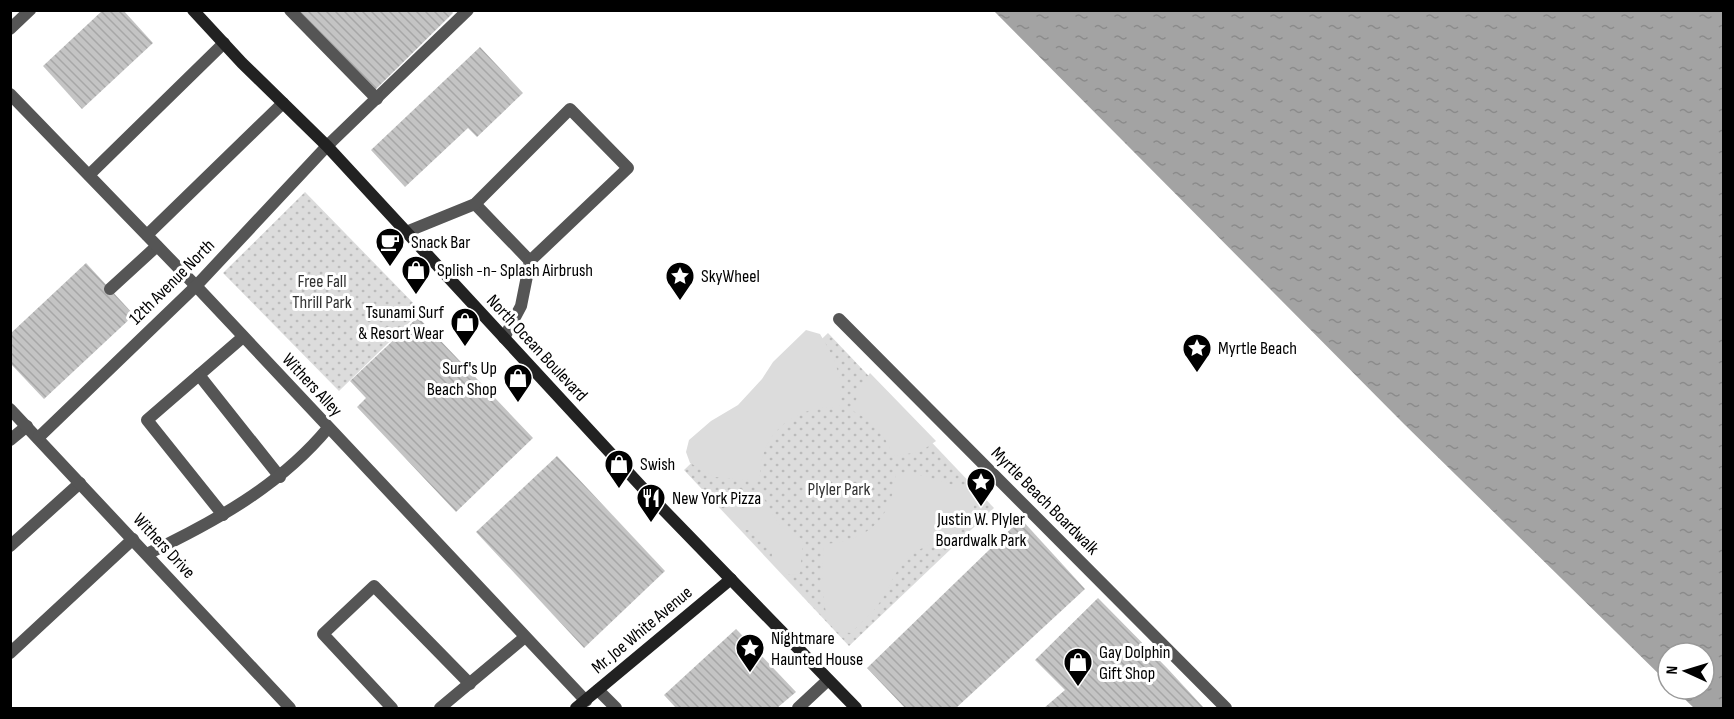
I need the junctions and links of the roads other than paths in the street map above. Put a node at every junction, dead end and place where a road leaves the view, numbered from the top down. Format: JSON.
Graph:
{"nodes":[{"id":1,"x":30,"y":10,"type":"edge"},
{"id":2,"x":193,"y":10,"type":"edge"},
{"id":3,"x":290,"y":10,"type":"edge"},
{"id":4,"x":468,"y":10,"type":"edge"},
{"id":5,"x":10,"y":29,"type":"edge"},
{"id":6,"x":224,"y":43,"type":"junction"},
{"id":7,"x":10,"y":94,"type":"edge"},
{"id":8,"x":376,"y":99,"type":"junction"},
{"id":9,"x":283,"y":103,"type":"junction"},
{"id":10,"x":327,"y":146,"type":"junction"},
{"id":11,"x":89,"y":176,"type":"junction"},
{"id":12,"x":475,"y":204,"type":"junction"},
{"id":13,"x":406,"y":232,"type":"junction"},
{"id":14,"x":147,"y":235,"type":"junction"},
{"id":15,"x":158,"y":246,"type":"junction"},
{"id":16,"x":530,"y":261,"type":"junction"},
{"id":17,"x":196,"y":286,"type":"junction"},
{"id":18,"x":110,"y":289,"type":"dead end"},
{"id":19,"x":839,"y":320,"type":"dead end"},
{"id":20,"x":243,"y":337,"type":"junction"},
{"id":21,"x":504,"y":338,"type":"junction"},
{"id":22,"x":199,"y":375,"type":"junction"},
{"id":23,"x":10,"y":409,"type":"edge"},
{"id":24,"x":27,"y":426,"type":"junction"},
{"id":25,"x":328,"y":428,"type":"junction"},
{"id":26,"x":38,"y":438,"type":"junction"},
{"id":27,"x":10,"y":440,"type":"edge"},
{"id":28,"x":280,"y":477,"type":"junction"},
{"id":29,"x":80,"y":483,"type":"junction"},
{"id":30,"x":223,"y":515,"type":"junction"},
{"id":31,"x":133,"y":539,"type":"junction"},
{"id":32,"x":10,"y":546,"type":"edge"},
{"id":33,"x":147,"y":554,"type":"junction"},
{"id":34,"x":731,"y":579,"type":"junction"},
{"id":35,"x":525,"y":637,"type":"junction"},
{"id":36,"x":10,"y":653,"type":"edge"},
{"id":37,"x":828,"y":680,"type":"junction"},
{"id":38,"x":470,"y":684,"type":"junction"},
{"id":39,"x":598,"y":690,"type":"junction"},
{"id":40,"x":581,"y":705,"type":"edge"},
{"id":41,"x":290,"y":708,"type":"edge"},
{"id":42,"x":392,"y":708,"type":"edge"},
{"id":43,"x":440,"y":708,"type":"edge"},
{"id":44,"x":616,"y":708,"type":"edge"},
{"id":45,"x":798,"y":708,"type":"edge"},
{"id":46,"x":856,"y":708,"type":"edge"},
{"id":47,"x":1226,"y":708,"type":"edge"}],
"edges":[{"from":1,"to":5,"type":"street"},
{"from":2,"to":6,"type":"main road","name":"North Ocean Boulevard"},
{"from":3,"to":8,"type":"street"},
{"from":4,"to":8,"type":"street","name":"12th Avenue North"},
{"from":6,"to":9,"type":"main road","name":"North Ocean Boulevard"},
{"from":6,"to":11,"type":"street"},
{"from":7,"to":11,"type":"street","name":"Withers Alley"},
{"from":8,"to":10,"type":"street","name":"12th Avenue North"},
{"from":9,"to":10,"type":"main road","name":"North Ocean Boulevard"},
{"from":9,"to":14,"type":"street"},
{"from":10,"to":13,"type":"main road","name":"North Ocean Boulevard"},
{"from":10,"to":17,"type":"street","name":"12th Avenue North"},
{"from":11,"to":14,"type":"street","name":"Withers Alley"},
{"from":12,"to":13,"type":"street"},
{"from":12,"to":16,"type":"street"},
{"from":12,"to":16,"type":"street"},
{"from":13,"to":21,"type":"main road","name":"North Ocean Boulevard"},
{"from":14,"to":15,"type":"street","name":"Withers Alley"},
{"from":15,"to":17,"type":"street","name":"Withers Alley"},
{"from":15,"to":18,"type":"street"},
{"from":16,"to":21,"type":"street"},
{"from":17,"to":20,"type":"street","name":"Withers Alley"},
{"from":17,"to":26,"type":"street","name":"12th Avenue North"},
{"from":19,"to":47,"type":"street","name":"Myrtle Beach Boardwalk"},
{"from":20,"to":22,"type":"street"},
{"from":20,"to":25,"type":"street","name":"Withers Alley"},
{"from":21,"to":34,"type":"main road","name":"North Ocean Boulevard"},
{"from":22,"to":28,"type":"street"},
{"from":22,"to":30,"type":"street"},
{"from":23,"to":24,"type":"street","name":"Withers Drive"},
{"from":24,"to":26,"type":"street","name":"Withers Drive"},
{"from":24,"to":27,"type":"street"},
{"from":25,"to":28,"type":"street"},
{"from":25,"to":35,"type":"street","name":"Withers Alley"},
{"from":26,"to":29,"type":"street","name":"Withers Drive"},
{"from":28,"to":30,"type":"street"},
{"from":29,"to":31,"type":"street","name":"Withers Drive"},
{"from":29,"to":32,"type":"street"},
{"from":30,"to":33,"type":"street"},
{"from":31,"to":33,"type":"street","name":"Withers Drive"},
{"from":31,"to":36,"type":"street"},
{"from":33,"to":41,"type":"street","name":"Withers Drive"},
{"from":34,"to":37,"type":"main road","name":"North Ocean Boulevard"},
{"from":34,"to":39,"type":"main road","name":"Mr. Joe White Avenue"},
{"from":35,"to":38,"type":"street"},
{"from":35,"to":40,"type":"street","name":"Withers Alley"},
{"from":37,"to":45,"type":"street"},
{"from":37,"to":46,"type":"main road","name":"North Ocean Boulevard"},
{"from":38,"to":42,"type":"street"},
{"from":38,"to":43,"type":"street"},
{"from":39,"to":40,"type":"main road","name":"Mr. Joe White Avenue"},
{"from":39,"to":44,"type":"street"}]}
